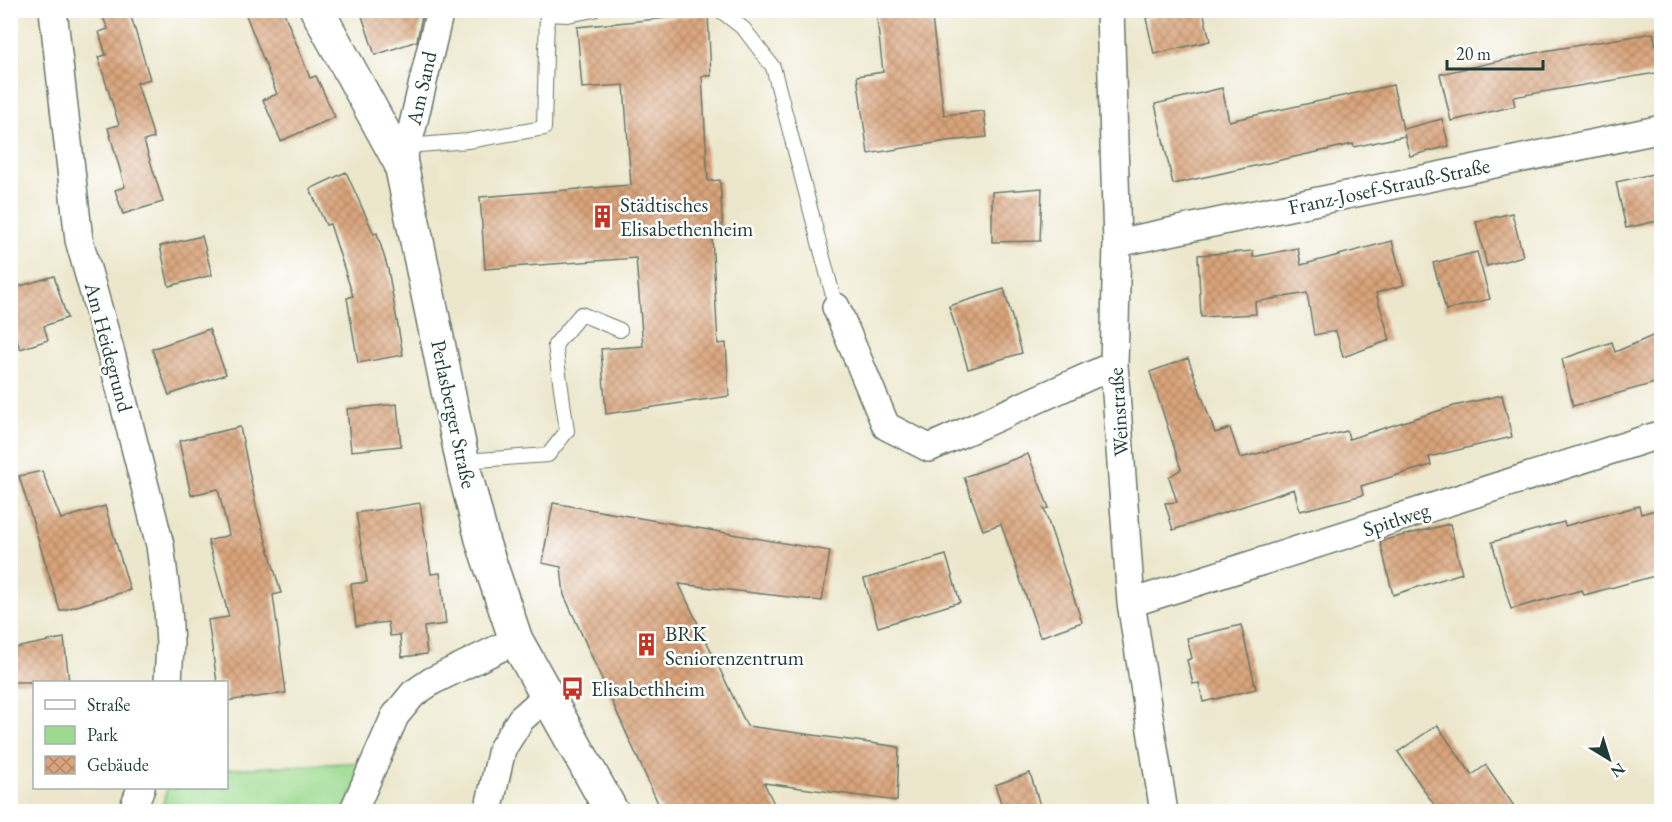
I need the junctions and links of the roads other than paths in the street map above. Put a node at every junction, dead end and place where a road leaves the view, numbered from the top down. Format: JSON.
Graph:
{"nodes":[{"id":1,"x":53,"y":10,"type":"edge"},
{"id":2,"x":316,"y":10,"type":"edge"},
{"id":3,"x":440,"y":10,"type":"edge"},
{"id":4,"x":594,"y":10,"type":"edge"},
{"id":5,"x":720,"y":10,"type":"edge"},
{"id":6,"x":1110,"y":10,"type":"edge"},
{"id":7,"x":1662,"y":129,"type":"edge"},
{"id":8,"x":404,"y":155,"type":"junction"},
{"id":9,"x":1117,"y":243,"type":"junction"},
{"id":10,"x":836,"y":307,"type":"joint"},
{"id":11,"x":620,"y":330,"type":"dead end"},
{"id":12,"x":1114,"y":365,"type":"junction"},
{"id":13,"x":1662,"y":434,"type":"edge"},
{"id":14,"x":463,"y":461,"type":"junction"},
{"id":15,"x":1131,"y":603,"type":"junction"},
{"id":16,"x":516,"y":640,"type":"junction"},
{"id":17,"x":168,"y":681,"type":"edge"},
{"id":18,"x":547,"y":696,"type":"junction"},
{"id":19,"x":141,"y":789,"type":"edge"},
{"id":20,"x":132,"y":812,"type":"edge"},
{"id":21,"x":353,"y":812,"type":"edge"},
{"id":22,"x":488,"y":812,"type":"edge"},
{"id":23,"x":612,"y":812,"type":"edge"},
{"id":24,"x":1164,"y":812,"type":"edge"}],
"edges":[{"from":1,"to":17,"type":"street","name":"Am Heidegrund"},
{"from":2,"to":8,"type":"street","name":"Perlasberger Straße"},
{"from":3,"to":8,"type":"street","name":"Am Sand"},
{"from":4,"to":8,"type":"lane"},
{"from":5,"to":10,"type":"lane"},
{"from":6,"to":9,"type":"street","name":"Weinstraße"},
{"from":7,"to":9,"type":"street","name":"Franz-Josef-Strauß-Straße"},
{"from":8,"to":14,"type":"street","name":"Perlasberger Straße"},
{"from":9,"to":12,"type":"street","name":"Weinstraße"},
{"from":10,"to":12,"type":"street"},
{"from":11,"to":14,"type":"lane"},
{"from":12,"to":15,"type":"street","name":"Weinstraße"},
{"from":13,"to":15,"type":"street","name":"Spitlweg"},
{"from":14,"to":16,"type":"street","name":"Perlasberger Straße"},
{"from":15,"to":24,"type":"street","name":"Weinstraße"},
{"from":16,"to":18,"type":"street","name":"Perlasberger Straße"},
{"from":16,"to":21,"type":"street"},
{"from":18,"to":22,"type":"street"},
{"from":18,"to":23,"type":"street","name":"Perlasberger Straße"},
{"from":19,"to":20,"type":"street"}]}
